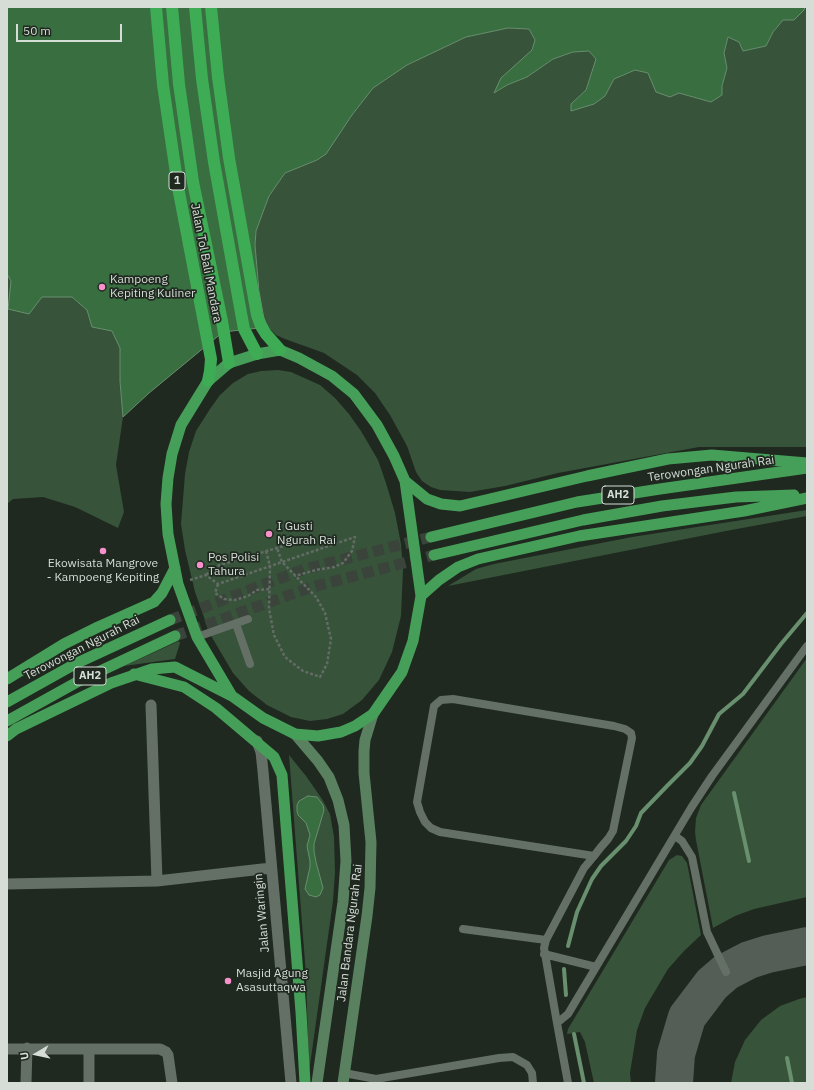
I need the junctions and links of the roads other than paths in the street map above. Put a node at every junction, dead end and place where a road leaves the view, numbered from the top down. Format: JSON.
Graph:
{"nodes":[{"id":1,"x":156,"y":7,"type":"edge"},
{"id":2,"x":172,"y":7,"type":"edge"},
{"id":3,"x":195,"y":7,"type":"edge"},
{"id":4,"x":211,"y":7,"type":"edge"},
{"id":5,"x":254,"y":349,"type":"junction"},
{"id":6,"x":280,"y":350,"type":"junction"},
{"id":7,"x":229,"y":363,"type":"junction"},
{"id":8,"x":208,"y":381,"type":"junction"},
{"id":9,"x":807,"y":463,"type":"edge"},
{"id":10,"x":807,"y":468,"type":"edge"},
{"id":11,"x":405,"y":481,"type":"junction"},
{"id":12,"x":807,"y":495,"type":"edge"},
{"id":13,"x":807,"y":498,"type":"edge"},
{"id":14,"x":431,"y":537,"type":"tunnel mouth"},
{"id":15,"x":434,"y":555,"type":"tunnel mouth"},
{"id":16,"x":174,"y":568,"type":"junction"},
{"id":17,"x":421,"y":596,"type":"junction"},
{"id":18,"x":248,"y":619,"type":"dead end"},
{"id":19,"x":170,"y":620,"type":"tunnel mouth"},
{"id":20,"x":236,"y":624,"type":"junction"},
{"id":21,"x":175,"y":636,"type":"tunnel mouth"},
{"id":22,"x":197,"y":636,"type":"junction"},
{"id":23,"x":807,"y":646,"type":"edge"},
{"id":24,"x":250,"y":664,"type":"dead end"},
{"id":25,"x":134,"y":674,"type":"junction"},
{"id":26,"x":7,"y":678,"type":"edge"},
{"id":27,"x":232,"y":696,"type":"junction"},
{"id":28,"x":7,"y":702,"type":"edge"},
{"id":29,"x":151,"y":705,"type":"dead end"},
{"id":30,"x":373,"y":714,"type":"junction"},
{"id":31,"x":7,"y":721,"type":"edge"},
{"id":32,"x":295,"y":734,"type":"junction"},
{"id":33,"x":7,"y":736,"type":"edge"},
{"id":34,"x":257,"y":742,"type":"junction"},
{"id":35,"x":675,"y":836,"type":"junction"},
{"id":36,"x":594,"y":856,"type":"junction"},
{"id":37,"x":271,"y":868,"type":"junction"},
{"id":38,"x":157,"y":882,"type":"junction"},
{"id":39,"x":7,"y":884,"type":"edge"},
{"id":40,"x":463,"y":928,"type":"dead end"},
{"id":41,"x":546,"y":940,"type":"junction"},
{"id":42,"x":544,"y":954,"type":"junction"},
{"id":43,"x":596,"y":967,"type":"junction"},
{"id":44,"x":726,"y":972,"type":"dead end"},
{"id":45,"x":557,"y":1023,"type":"junction"},
{"id":46,"x":27,"y":1048,"type":"junction"},
{"id":47,"x":7,"y":1049,"type":"edge"},
{"id":48,"x":89,"y":1049,"type":"junction"},
{"id":49,"x":344,"y":1078,"type":"edge"},
{"id":50,"x":376,"y":1081,"type":"edge"},
{"id":51,"x":26,"y":1082,"type":"dead end"},
{"id":52,"x":89,"y":1083,"type":"edge"},
{"id":53,"x":172,"y":1083,"type":"edge"},
{"id":54,"x":291,"y":1083,"type":"edge"},
{"id":55,"x":305,"y":1083,"type":"edge"},
{"id":56,"x":317,"y":1083,"type":"edge"},
{"id":57,"x":533,"y":1083,"type":"edge"},
{"id":58,"x":568,"y":1083,"type":"edge"}],
"edges":[{"from":1,"to":8,"type":"highway","name":"Jalan Tol Bali Mandara","number":"1"},
{"from":2,"to":7,"type":"highway","name":"Jalan Tol Bali Mandara","number":"1"},
{"from":3,"to":5,"type":"highway","name":"Jalan Tol Bali Mandara"},
{"from":4,"to":6,"type":"highway"},
{"from":5,"to":6,"type":"highway"},
{"from":5,"to":7,"type":"highway"},
{"from":6,"to":11,"type":"highway"},
{"from":7,"to":8,"type":"highway"},
{"from":8,"to":16,"type":"highway"},
{"from":9,"to":11,"type":"highway"},
{"from":10,"to":14,"type":"highway","name":"Terowongan Ngurah Rai","number":"AH2"},
{"from":11,"to":17,"type":"highway"},
{"from":12,"to":15,"type":"highway","number":"AH2"},
{"from":13,"to":17,"type":"highway"},
{"from":16,"to":22,"type":"highway"},
{"from":16,"to":26,"type":"highway"},
{"from":17,"to":30,"type":"highway"},
{"from":18,"to":20,"type":"lane"},
{"from":19,"to":28,"type":"highway","name":"Terowongan Ngurah Rai","number":"AH2"},
{"from":20,"to":22,"type":"lane"},
{"from":20,"to":24,"type":"lane"},
{"from":21,"to":31,"type":"highway","number":"AH2"},
{"from":22,"to":27,"type":"highway"},
{"from":23,"to":35,"type":"lane"},
{"from":25,"to":27,"type":"highway"},
{"from":25,"to":33,"type":"highway"},
{"from":25,"to":34,"type":"highway"},
{"from":27,"to":32,"type":"highway"},
{"from":29,"to":38,"type":"street"},
{"from":30,"to":32,"type":"highway"},
{"from":30,"to":49,"type":"main road","name":"Jalan Bandara Ngurah Rai"},
{"from":32,"to":56,"type":"main road","name":"Jalan Bandara Ngurah Rai"},
{"from":34,"to":37,"type":"street","name":"Jalan Waringin"},
{"from":34,"to":55,"type":"highway"},
{"from":35,"to":43,"type":"lane"},
{"from":35,"to":44,"type":"lane"},
{"from":36,"to":36,"type":"lane"},
{"from":36,"to":41,"type":"lane"},
{"from":37,"to":38,"type":"street"},
{"from":37,"to":54,"type":"street","name":"Jalan Waringin"},
{"from":38,"to":39,"type":"street"},
{"from":40,"to":41,"type":"lane"},
{"from":41,"to":42,"type":"lane"},
{"from":42,"to":43,"type":"lane"},
{"from":42,"to":45,"type":"lane"},
{"from":43,"to":45,"type":"lane"},
{"from":45,"to":58,"type":"lane"},
{"from":46,"to":47,"type":"street"},
{"from":46,"to":48,"type":"street"},
{"from":46,"to":51,"type":"street"},
{"from":48,"to":52,"type":"street"},
{"from":48,"to":53,"type":"street"},
{"from":49,"to":50,"type":"lane"},
{"from":50,"to":57,"type":"lane"}]}
